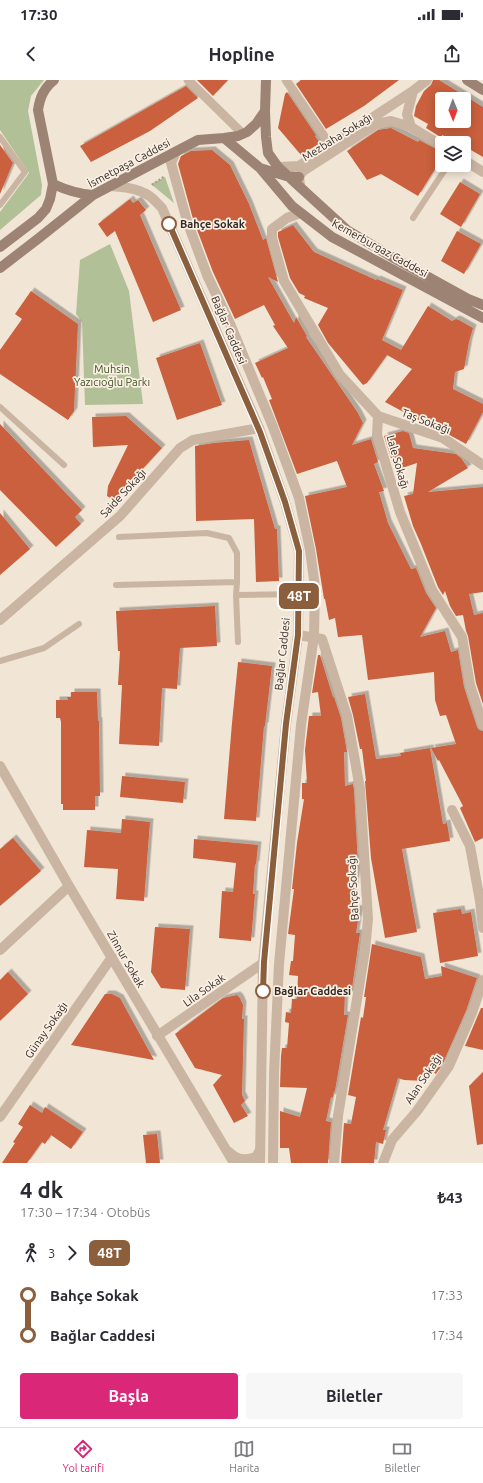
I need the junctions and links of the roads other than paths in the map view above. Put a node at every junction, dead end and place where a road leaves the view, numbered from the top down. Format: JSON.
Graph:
{"nodes":[{"id":1,"x":54,"y":80,"type":"edge"},
{"id":2,"x":188,"y":80,"type":"edge"},
{"id":3,"x":266,"y":80,"type":"edge"},
{"id":4,"x":286,"y":80,"type":"edge"},
{"id":5,"x":427,"y":80,"type":"edge"},
{"id":6,"x":467,"y":80,"type":"edge"},
{"id":7,"x":483,"y":90,"type":"edge"},
{"id":8,"x":413,"y":91,"type":"junction"},
{"id":9,"x":265,"y":111,"type":"junction"},
{"id":10,"x":411,"y":127,"type":"junction"},
{"id":11,"x":243,"y":134,"type":"junction"},
{"id":12,"x":0,"y":138,"type":"edge"},
{"id":13,"x":224,"y":138,"type":"junction"},
{"id":14,"x":435,"y":142,"type":"edge"},
{"id":15,"x":330,"y":146,"type":"junction"},
{"id":16,"x":176,"y":152,"type":"junction"},
{"id":17,"x":471,"y":164,"type":"edge"},
{"id":18,"x":278,"y":167,"type":"junction"},
{"id":19,"x":260,"y":168,"type":"junction"},
{"id":20,"x":443,"y":172,"type":"edge"},
{"id":21,"x":483,"y":172,"type":"edge"},
{"id":22,"x":286,"y":176,"type":"junction"},
{"id":23,"x":299,"y":177,"type":"junction"},
{"id":24,"x":53,"y":184,"type":"junction"},
{"id":25,"x":110,"y":186,"type":"junction"},
{"id":26,"x":301,"y":188,"type":"junction"},
{"id":27,"x":93,"y":195,"type":"junction"},
{"id":28,"x":0,"y":205,"type":"edge"},
{"id":29,"x":300,"y":212,"type":"junction"},
{"id":30,"x":413,"y":218,"type":"dead end"},
{"id":31,"x":0,"y":247,"type":"edge"},
{"id":32,"x":0,"y":268,"type":"edge"},
{"id":33,"x":483,"y":305,"type":"edge"},
{"id":34,"x":483,"y":318,"type":"edge"},
{"id":35,"x":0,"y":407,"type":"edge"},
{"id":36,"x":378,"y":416,"type":"junction"},
{"id":37,"x":259,"y":428,"type":"junction"},
{"id":38,"x":64,"y":465,"type":"dead end"},
{"id":39,"x":483,"y":465,"type":"edge"},
{"id":40,"x":119,"y":537,"type":"dead end"},
{"id":41,"x":237,"y":582,"type":"junction"},
{"id":42,"x":116,"y":585,"type":"dead end"},
{"id":43,"x":299,"y":594,"type":"junction"},
{"id":44,"x":236,"y":595,"type":"junction"},
{"id":45,"x":0,"y":620,"type":"edge"},
{"id":46,"x":79,"y":624,"type":"dead end"},
{"id":47,"x":298,"y":635,"type":"junction"},
{"id":48,"x":314,"y":636,"type":"junction"},
{"id":49,"x":238,"y":642,"type":"dead end"},
{"id":50,"x":0,"y":661,"type":"edge"},
{"id":51,"x":483,"y":725,"type":"edge"},
{"id":52,"x":0,"y":766,"type":"edge"},
{"id":53,"x":452,"y":810,"type":"dead end"},
{"id":54,"x":68,"y":886,"type":"junction"},
{"id":55,"x":483,"y":928,"type":"edge"},
{"id":56,"x":0,"y":950,"type":"edge"},
{"id":57,"x":112,"y":957,"type":"junction"},
{"id":58,"x":264,"y":962,"type":"junction"},
{"id":59,"x":483,"y":980,"type":"edge"},
{"id":60,"x":157,"y":1036,"type":"junction"},
{"id":61,"x":0,"y":1117,"type":"edge"},
{"id":62,"x":226,"y":1149,"type":"junction"},
{"id":63,"x":260,"y":1150,"type":"junction"},
{"id":64,"x":234,"y":1163,"type":"edge"},
{"id":65,"x":260,"y":1163,"type":"edge"},
{"id":66,"x":273,"y":1163,"type":"edge"},
{"id":67,"x":334,"y":1163,"type":"edge"},
{"id":68,"x":383,"y":1163,"type":"edge"}],
"edges":[{"from":1,"to":24,"type":"main road"},
{"from":2,"to":11,"type":"street"},
{"from":3,"to":9,"type":"main road"},
{"from":4,"to":15,"type":"street"},
{"from":5,"to":8,"type":"street","name":"Mezbaha Sokağı"},
{"from":6,"to":7,"type":"main road"},
{"from":8,"to":10,"type":"street"},
{"from":8,"to":15,"type":"street","name":"Mezbaha Sokağı"},
{"from":9,"to":11,"type":"main road"},
{"from":9,"to":18,"type":"main road","name":"Kemerburgaz Caddesi"},
{"from":10,"to":14,"type":"street","name":"Mezbaha Sokağı"},
{"from":10,"to":23,"type":"street","name":"Mezbaha Sokağı"},
{"from":11,"to":13,"type":"main road","name":"İsmetpaşa Caddesi"},
{"from":12,"to":28,"type":"lane"},
{"from":13,"to":16,"type":"main road","name":"İsmetpaşa Caddesi"},
{"from":13,"to":19,"type":"main road"},
{"from":15,"to":18,"type":"street","name":"Mezbaha Sokağı"},
{"from":16,"to":25,"type":"main road","name":"İsmetpaşa Caddesi"},
{"from":16,"to":48,"type":"street","name":"Bağlar Caddesi"},
{"from":17,"to":21,"type":"street"},
{"from":18,"to":22,"type":"main road","name":"Kemerburgaz Caddesi"},
{"from":19,"to":22,"type":"main road"},
{"from":19,"to":29,"type":"main road","name":"Kemerburgaz Caddesi"},
{"from":20,"to":30,"type":"lane"},
{"from":22,"to":23,"type":"main road"},
{"from":22,"to":26,"type":"main road","name":"Kemerburgaz Caddesi"},
{"from":23,"to":26,"type":"street","name":"Mezbaha Sokağı"},
{"from":24,"to":27,"type":"main road"},
{"from":24,"to":31,"type":"main road"},
{"from":25,"to":27,"type":"main road","name":"İsmetpaşa Caddesi"},
{"from":25,"to":37,"type":"street","name":"Bağlar Caddesi"},
{"from":26,"to":33,"type":"main road","name":"Kemerburgaz Caddesi"},
{"from":27,"to":32,"type":"main road","name":"İsmetpaşa Caddesi"},
{"from":29,"to":34,"type":"main road","name":"Kemerburgaz Caddesi"},
{"from":29,"to":36,"type":"street"},
{"from":35,"to":38,"type":"lane"},
{"from":36,"to":39,"type":"street","name":"Taş Sokağı"},
{"from":36,"to":51,"type":"street","name":"Lale Sokağı"},
{"from":37,"to":43,"type":"street","name":"Bağlar Caddesi"},
{"from":37,"to":45,"type":"street","name":"Saide Sokağı"},
{"from":40,"to":41,"type":"lane"},
{"from":41,"to":42,"type":"lane"},
{"from":41,"to":44,"type":"lane"},
{"from":43,"to":44,"type":"lane"},
{"from":43,"to":47,"type":"street","name":"Bağlar Caddesi"},
{"from":44,"to":49,"type":"lane"},
{"from":46,"to":50,"type":"lane"},
{"from":47,"to":48,"type":"street"},
{"from":47,"to":58,"type":"street","name":"Bağlar Caddesi"},
{"from":48,"to":66,"type":"street","name":"Bağlar Caddesi"},
{"from":48,"to":67,"type":"street","name":"Bahçe Sokağı"},
{"from":52,"to":54,"type":"street","name":"Zinnur Sokak"},
{"from":53,"to":55,"type":"street"},
{"from":54,"to":56,"type":"street"},
{"from":54,"to":57,"type":"street","name":"Zinnur Sokak"},
{"from":57,"to":60,"type":"street","name":"Zinnur Sokak"},
{"from":57,"to":61,"type":"street","name":"Günay Sokağı"},
{"from":58,"to":60,"type":"street","name":"Lila Sokak"},
{"from":58,"to":63,"type":"street","name":"Bağlar Caddesi"},
{"from":59,"to":68,"type":"street","name":"Alan Sokağı"},
{"from":60,"to":62,"type":"street","name":"Zinnur Sokak"},
{"from":62,"to":63,"type":"street"},
{"from":62,"to":64,"type":"street","name":"Zinnur Sokak"},
{"from":63,"to":65,"type":"street","name":"Bağlar Caddesi"}]}
